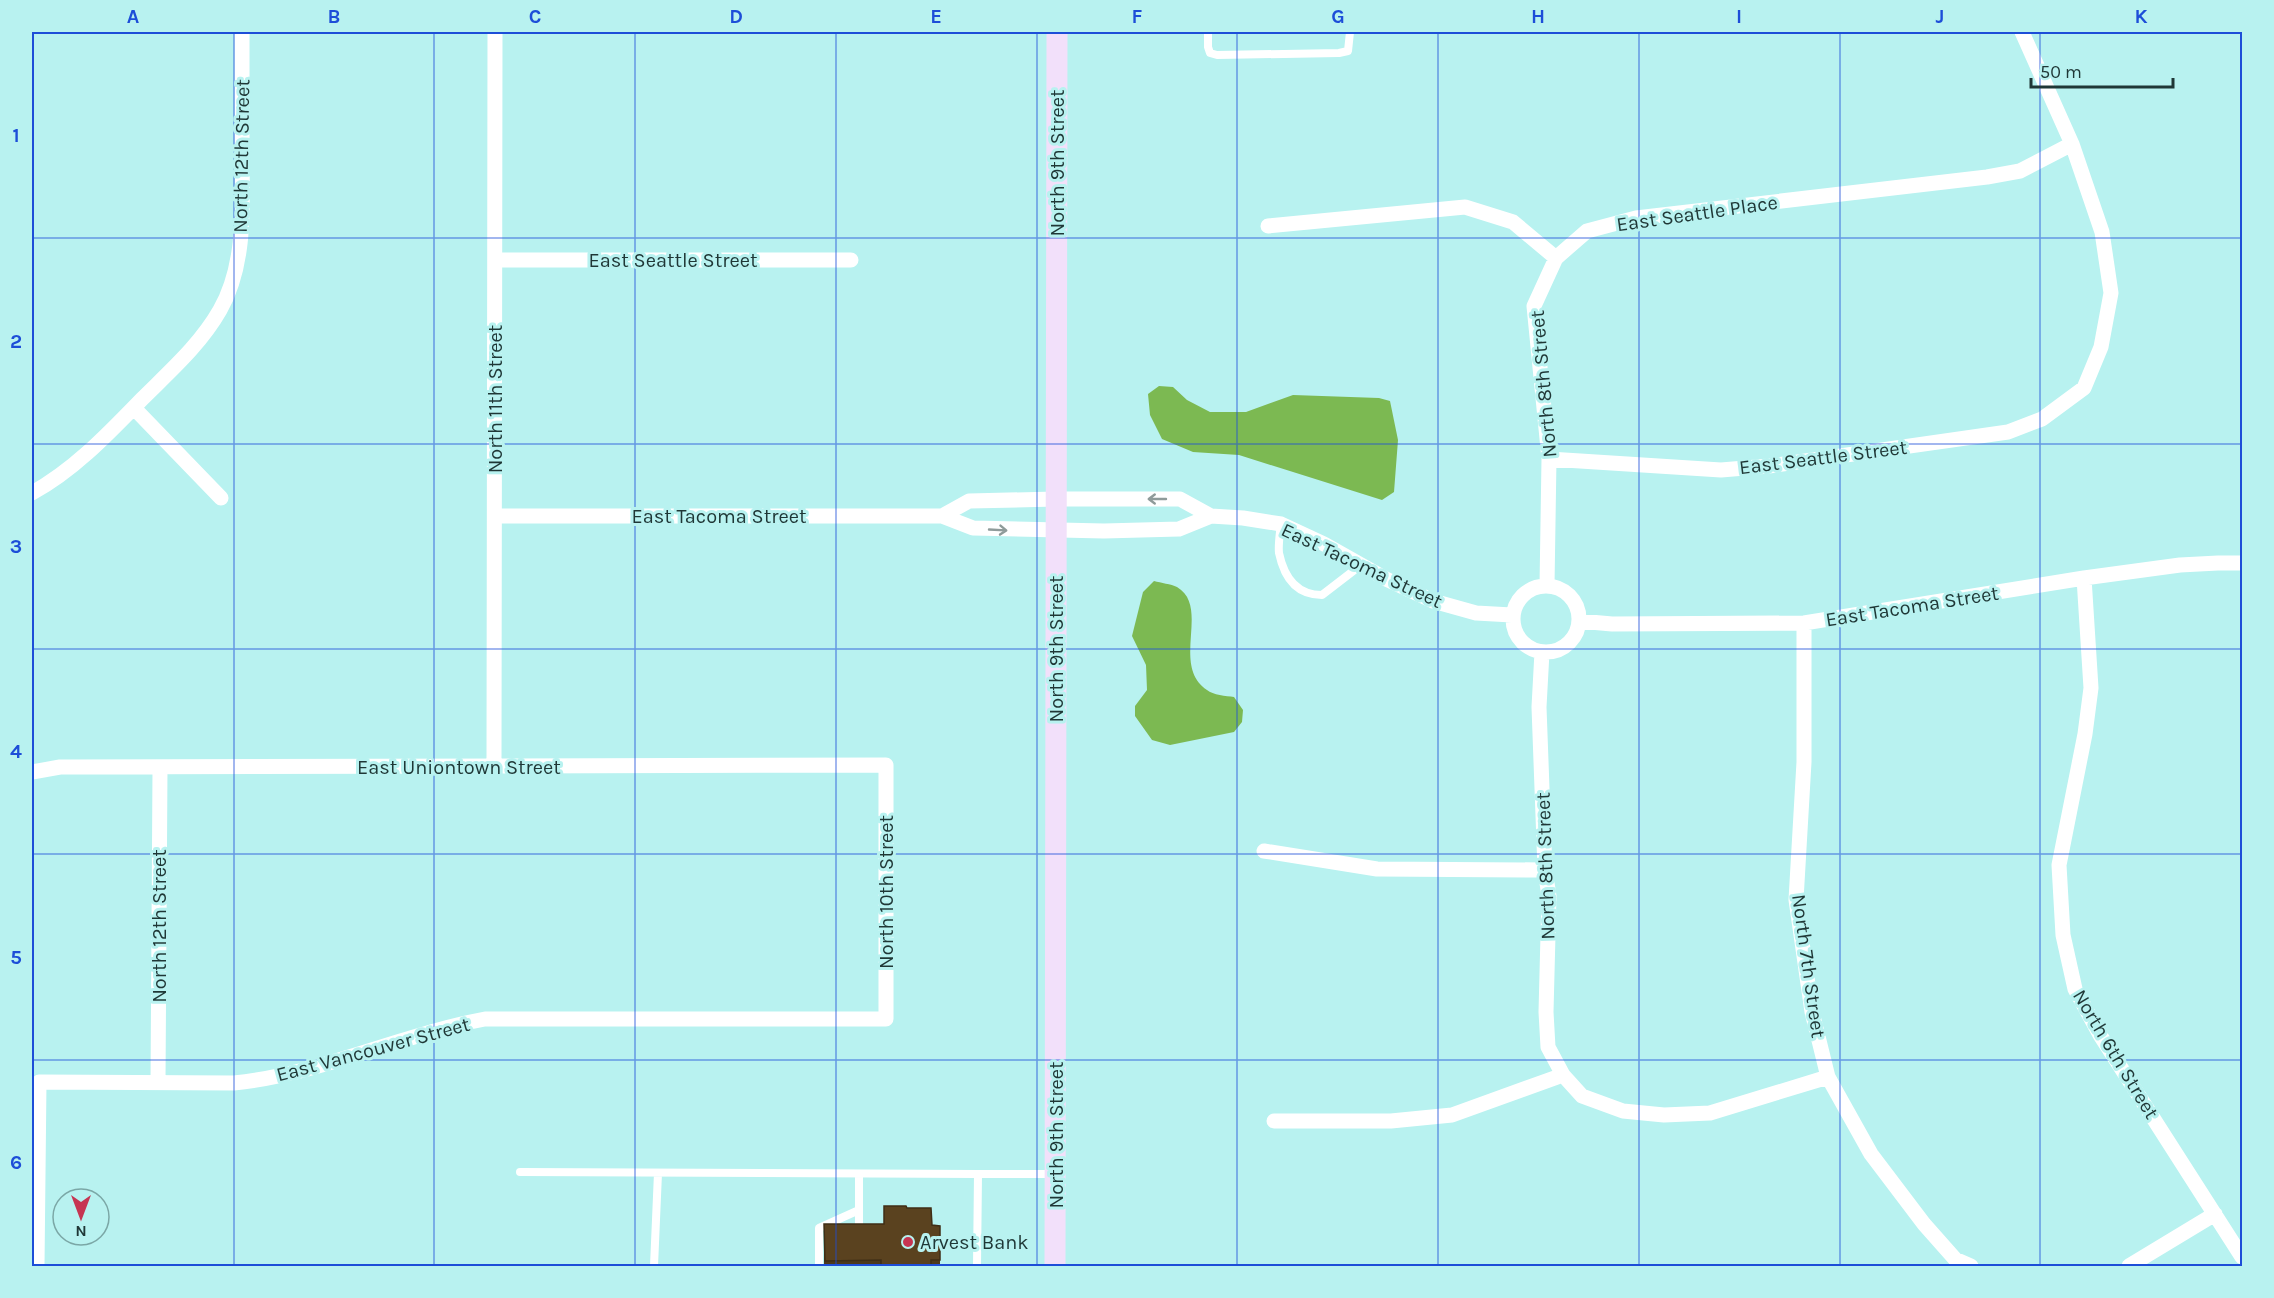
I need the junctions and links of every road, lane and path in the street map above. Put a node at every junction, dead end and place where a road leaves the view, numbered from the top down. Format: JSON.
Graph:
{"nodes":[{"id":1,"x":242,"y":32,"type":"edge"},
{"id":2,"x":495,"y":32,"type":"edge"},
{"id":3,"x":1057,"y":32,"type":"edge"},
{"id":4,"x":1209,"y":32,"type":"edge"},
{"id":5,"x":1350,"y":32,"type":"edge"},
{"id":6,"x":2022,"y":32,"type":"edge"},
{"id":7,"x":2072,"y":144,"type":"junction"},
{"id":8,"x":1268,"y":226,"type":"dead end"},
{"id":9,"x":1556,"y":258,"type":"junction"},
{"id":10,"x":495,"y":260,"type":"junction"},
{"id":11,"x":851,"y":260,"type":"dead end"},
{"id":12,"x":134,"y":408,"type":"junction"},
{"id":13,"x":1550,"y":459,"type":"junction"},
{"id":14,"x":32,"y":493,"type":"edge"},
{"id":15,"x":221,"y":498,"type":"dead end"},
{"id":16,"x":1056,"y":499,"type":"junction"},
{"id":17,"x":495,"y":516,"type":"junction"},
{"id":18,"x":942,"y":516,"type":"junction"},
{"id":19,"x":1211,"y":516,"type":"junction"},
{"id":20,"x":1281,"y":524,"type":"junction"},
{"id":21,"x":1056,"y":530,"type":"junction"},
{"id":22,"x":2242,"y":563,"type":"edge"},
{"id":23,"x":1361,"y":565,"type":"junction"},
{"id":24,"x":2084,"y":578,"type":"junction"},
{"id":25,"x":1547,"y":586,"type":"junction"},
{"id":26,"x":1512,"y":615,"type":"junction"},
{"id":27,"x":1579,"y":621,"type":"junction"},
{"id":28,"x":1804,"y":623,"type":"junction"},
{"id":29,"x":1542,"y":652,"type":"junction"},
{"id":30,"x":886,"y":765,"type":"joint"},
{"id":31,"x":494,"y":766,"type":"junction"},
{"id":32,"x":160,"y":768,"type":"junction"},
{"id":33,"x":32,"y":772,"type":"edge"},
{"id":34,"x":1264,"y":851,"type":"dead end"},
{"id":35,"x":1545,"y":870,"type":"junction"},
{"id":36,"x":886,"y":1019,"type":"joint"},
{"id":37,"x":1563,"y":1075,"type":"junction"},
{"id":38,"x":1828,"y":1077,"type":"junction"},
{"id":39,"x":158,"y":1083,"type":"junction"},
{"id":40,"x":1274,"y":1121,"type":"dead end"},
{"id":41,"x":520,"y":1172,"type":"dead end"},
{"id":42,"x":658,"y":1173,"type":"junction"},
{"id":43,"x":860,"y":1174,"type":"junction"},
{"id":44,"x":978,"y":1174,"type":"junction"},
{"id":45,"x":1056,"y":1174,"type":"junction"},
{"id":46,"x":860,"y":1210,"type":"junction"},
{"id":47,"x":2215,"y":1214,"type":"junction"},
{"id":48,"x":34,"y":1217,"type":"edge"},
{"id":49,"x":860,"y":1240,"type":"edge"},
{"id":50,"x":2242,"y":1257,"type":"edge"},
{"id":51,"x":1953,"y":1263,"type":"edge"},
{"id":52,"x":37,"y":1266,"type":"edge"},
{"id":53,"x":654,"y":1266,"type":"edge"},
{"id":54,"x":819,"y":1266,"type":"edge"},
{"id":55,"x":977,"y":1266,"type":"edge"},
{"id":56,"x":1055,"y":1266,"type":"edge"},
{"id":57,"x":1971,"y":1266,"type":"edge"},
{"id":58,"x":2129,"y":1266,"type":"edge"}],
"edges":[{"from":1,"to":12,"type":"street","name":"North 12th Street"},
{"from":2,"to":10,"type":"street","name":"North 11th Street"},
{"from":3,"to":16,"type":"main road","name":"North 9th Street"},
{"from":4,"to":5,"type":"lane"},
{"from":6,"to":7,"type":"street"},
{"from":7,"to":9,"type":"street","name":"East Seattle Place"},
{"from":7,"to":13,"type":"street","name":"East Seattle Street"},
{"from":8,"to":9,"type":"street"},
{"from":9,"to":13,"type":"street","name":"North 8th Street"},
{"from":10,"to":11,"type":"street","name":"East Seattle Street"},
{"from":10,"to":17,"type":"street","name":"North 11th Street"},
{"from":12,"to":14,"type":"street"},
{"from":12,"to":15,"type":"street"},
{"from":13,"to":25,"type":"street","name":"North 8th Street"},
{"from":16,"to":18,"type":"street","name":"East Tacoma Street"},
{"from":19,"to":16,"type":"street","name":"East Tacoma Street","one_way":true},
{"from":16,"to":21,"type":"main road","name":"North 9th Street"},
{"from":17,"to":18,"type":"street","name":"East Tacoma Street"},
{"from":17,"to":31,"type":"street","name":"North 11th Street"},
{"from":18,"to":21,"type":"street","name":"East Tacoma Street","one_way":true},
{"from":19,"to":20,"type":"street","name":"East Tacoma Street"},
{"from":19,"to":21,"type":"street","name":"East Tacoma Street"},
{"from":20,"to":23,"type":"street","name":"East Tacoma Street"},
{"from":20,"to":23,"type":"lane"},
{"from":21,"to":45,"type":"main road","name":"North 9th Street"},
{"from":22,"to":24,"type":"street","name":"East Tacoma Street"},
{"from":23,"to":26,"type":"street","name":"East Tacoma Street"},
{"from":24,"to":28,"type":"street","name":"East Tacoma Street"},
{"from":24,"to":47,"type":"street","name":"North 6th Street"},
{"from":25,"to":26,"type":"street"},
{"from":25,"to":27,"type":"street"},
{"from":26,"to":29,"type":"street"},
{"from":27,"to":28,"type":"street","name":"East Tacoma Street"},
{"from":27,"to":29,"type":"street"},
{"from":28,"to":38,"type":"street","name":"North 7th Street"},
{"from":29,"to":35,"type":"street","name":"North 8th Street"},
{"from":30,"to":31,"type":"street","name":"East Uniontown Street"},
{"from":30,"to":36,"type":"street","name":"North 10th Street"},
{"from":31,"to":32,"type":"street","name":"East Uniontown Street"},
{"from":32,"to":33,"type":"street","name":"East Uniontown Street"},
{"from":32,"to":39,"type":"street","name":"North 12th Street"},
{"from":34,"to":35,"type":"street"},
{"from":35,"to":37,"type":"street","name":"North 8th Street"},
{"from":36,"to":39,"type":"street","name":"East Vancouver Street"},
{"from":37,"to":38,"type":"street"},
{"from":37,"to":40,"type":"street"},
{"from":38,"to":51,"type":"street","name":"North 7th Street"},
{"from":39,"to":48,"type":"street","name":"East Vancouver Street"},
{"from":41,"to":42,"type":"lane"},
{"from":42,"to":43,"type":"lane"},
{"from":42,"to":53,"type":"lane"},
{"from":43,"to":44,"type":"lane"},
{"from":43,"to":46,"type":"lane"},
{"from":44,"to":45,"type":"lane"},
{"from":44,"to":55,"type":"lane"},
{"from":45,"to":56,"type":"main road","name":"North 9th Street"},
{"from":46,"to":49,"type":"lane"},
{"from":46,"to":54,"type":"lane"},
{"from":47,"to":50,"type":"street","name":"North 6th Street"},
{"from":47,"to":58,"type":"street"},
{"from":48,"to":52,"type":"street"},
{"from":51,"to":57,"type":"street"}]}
